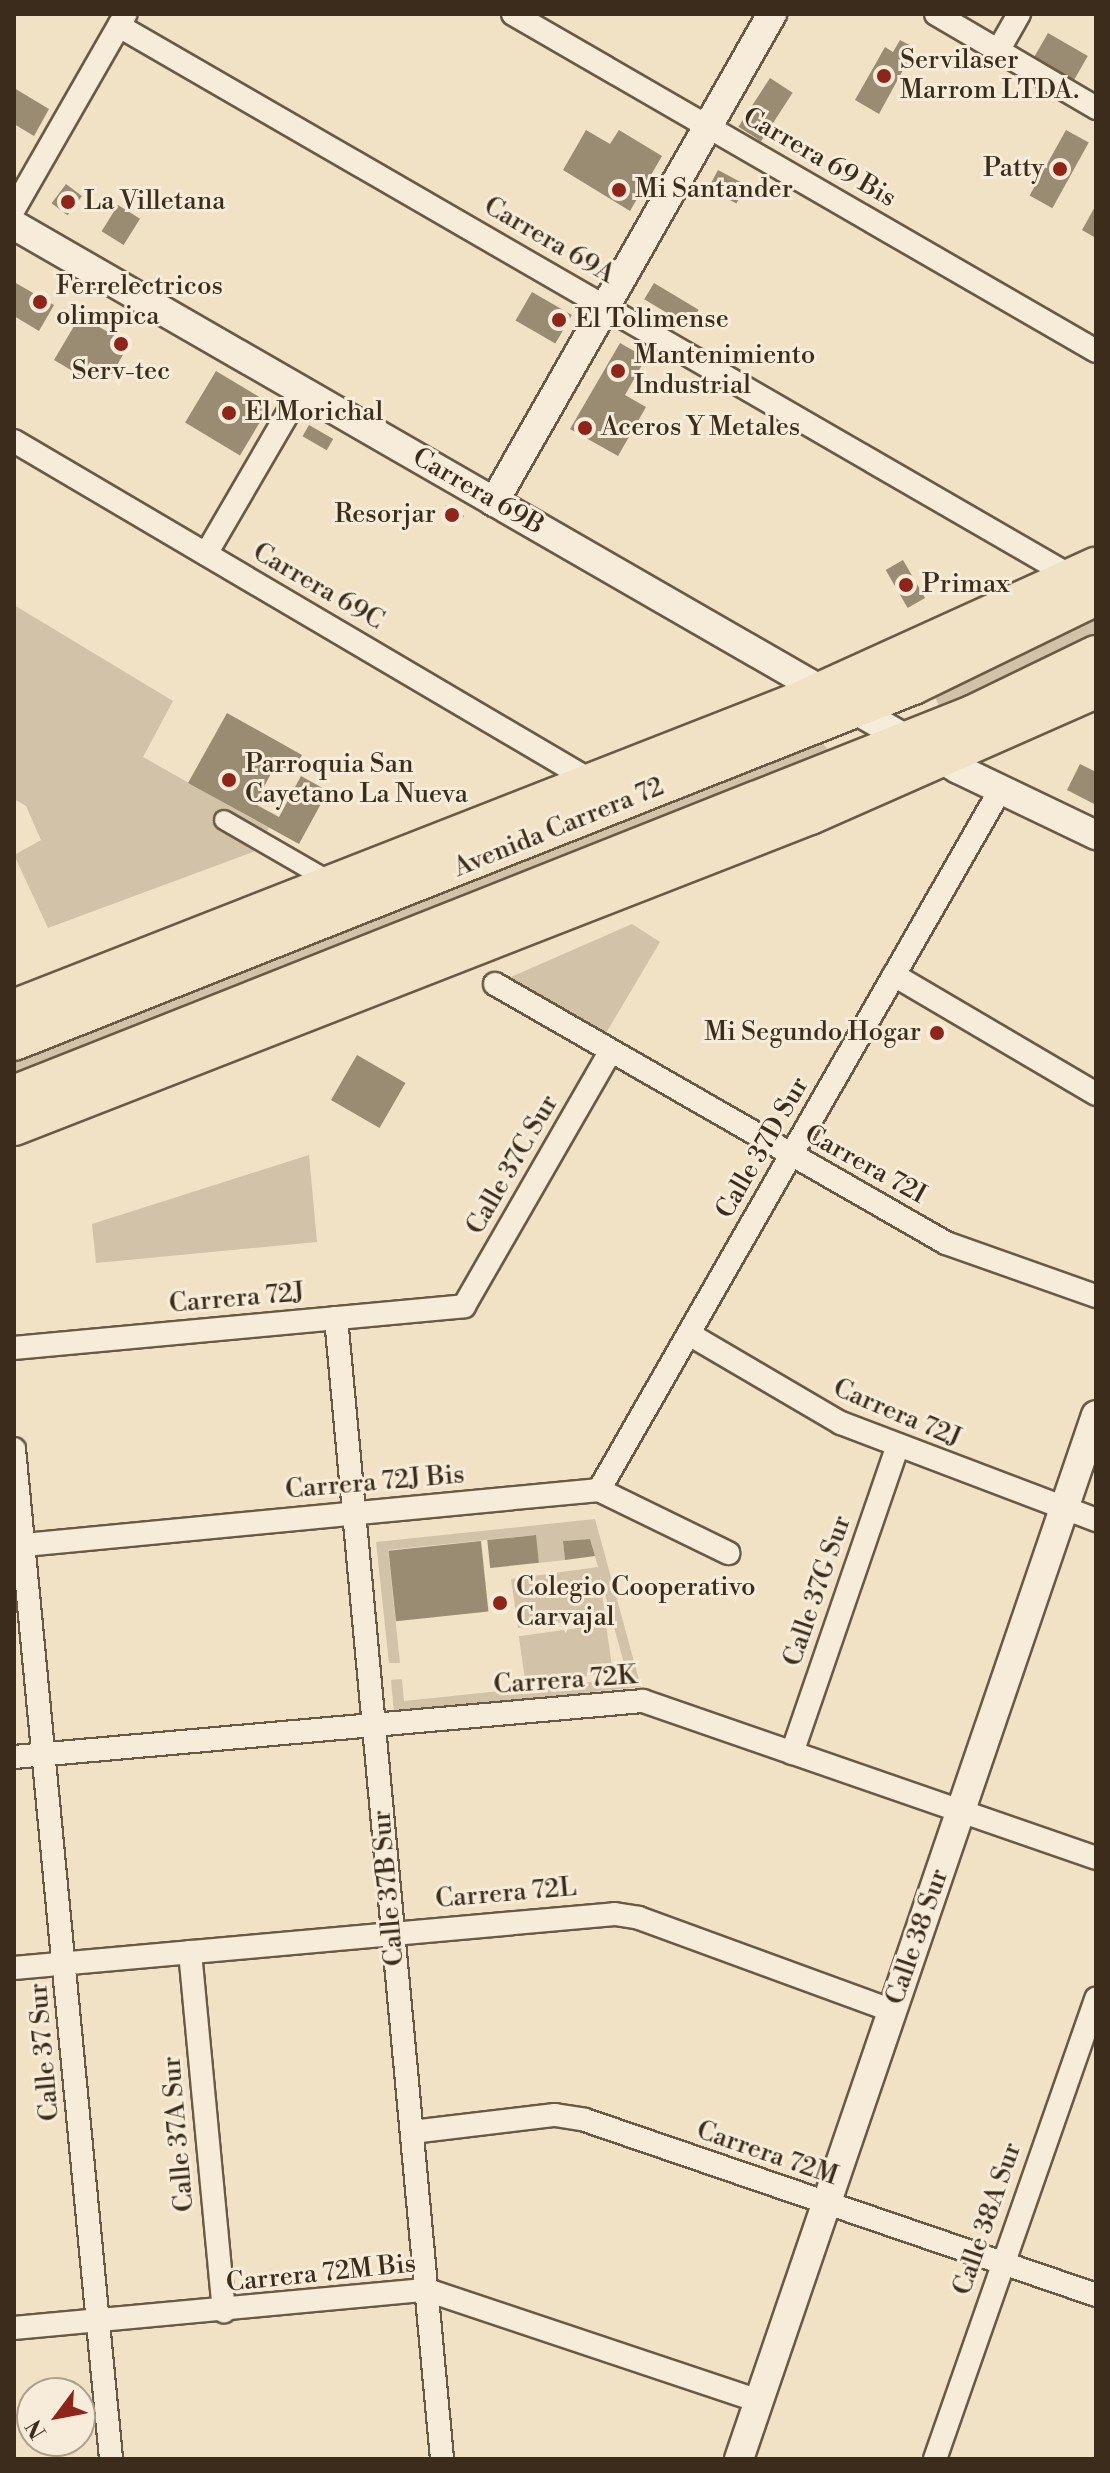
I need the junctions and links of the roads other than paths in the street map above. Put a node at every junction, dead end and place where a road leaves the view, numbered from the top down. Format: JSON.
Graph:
{"nodes":[{"id":1,"x":513,"y":14,"type":"edge"},
{"id":2,"x":772,"y":14,"type":"edge"},
{"id":3,"x":936,"y":14,"type":"edge"},
{"id":4,"x":1019,"y":14,"type":"edge"},
{"id":5,"x":122,"y":20,"type":"edge"},
{"id":6,"x":998,"y":51,"type":"junction"},
{"id":7,"x":1096,"y":108,"type":"edge"},
{"id":8,"x":708,"y":126,"type":"junction"},
{"id":9,"x":14,"y":209,"type":"edge"},
{"id":10,"x":14,"y":225,"type":"edge"},
{"id":11,"x":606,"y":306,"type":"junction"},
{"id":12,"x":1096,"y":351,"type":"edge"},
{"id":13,"x":301,"y":391,"type":"junction"},
{"id":14,"x":14,"y":441,"type":"edge"},
{"id":15,"x":494,"y":502,"type":"junction"},
{"id":16,"x":206,"y":554,"type":"junction"},
{"id":17,"x":1089,"y":580,"type":"edge"},
{"id":18,"x":1096,"y":655,"type":"edge"},
{"id":19,"x":1096,"y":689,"type":"edge"},
{"id":20,"x":839,"y":700,"type":"junction"},
{"id":21,"x":909,"y":741,"type":"junction"},
{"id":22,"x":941,"y":759,"type":"junction"},
{"id":23,"x":593,"y":782,"type":"junction"},
{"id":24,"x":999,"y":792,"type":"junction"},
{"id":25,"x":224,"y":820,"type":"dead end"},
{"id":26,"x":1096,"y":835,"type":"edge"},
{"id":27,"x":334,"y":883,"type":"junction"},
{"id":28,"x":103,"y":974,"type":"junction"},
{"id":29,"x":894,"y":975,"type":"junction"},
{"id":30,"x":175,"y":980,"type":"junction"},
{"id":31,"x":495,"y":984,"type":"dead end"},
{"id":32,"x":326,"y":1007,"type":"junction"},
{"id":33,"x":242,"y":1008,"type":"junction"},
{"id":34,"x":14,"y":1009,"type":"edge"},
{"id":35,"x":14,"y":1041,"type":"edge"},
{"id":36,"x":610,"y":1052,"type":"junction"},
{"id":37,"x":1096,"y":1094,"type":"edge"},
{"id":38,"x":14,"y":1095,"type":"edge"},
{"id":39,"x":14,"y":1126,"type":"edge"},
{"id":40,"x":791,"y":1156,"type":"junction"},
{"id":41,"x":1096,"y":1296,"type":"edge"},
{"id":42,"x":464,"y":1306,"type":"joint"},
{"id":43,"x":336,"y":1318,"type":"junction"},
{"id":44,"x":689,"y":1334,"type":"junction"},
{"id":45,"x":14,"y":1348,"type":"edge"},
{"id":46,"x":1096,"y":1415,"type":"edge"},
{"id":47,"x":897,"y":1448,"type":"junction"},
{"id":48,"x":14,"y":1449,"type":"edge"},
{"id":49,"x":599,"y":1490,"type":"junction"},
{"id":50,"x":1064,"y":1509,"type":"junction"},
{"id":51,"x":354,"y":1513,"type":"junction"},
{"id":52,"x":1096,"y":1520,"type":"edge"},
{"id":53,"x":19,"y":1545,"type":"edge"},
{"id":54,"x":728,"y":1553,"type":"dead end"},
{"id":55,"x":374,"y":1725,"type":"junction"},
{"id":56,"x":792,"y":1753,"type":"junction"},
{"id":57,"x":46,"y":1754,"type":"junction"},
{"id":58,"x":14,"y":1757,"type":"edge"},
{"id":59,"x":961,"y":1811,"type":"junction"},
{"id":60,"x":1096,"y":1858,"type":"edge"},
{"id":61,"x":393,"y":1933,"type":"junction"},
{"id":62,"x":190,"y":1952,"type":"junction"},
{"id":63,"x":65,"y":1964,"type":"junction"},
{"id":64,"x":14,"y":1968,"type":"edge"},
{"id":65,"x":1096,"y":1998,"type":"edge"},
{"id":66,"x":893,"y":2011,"type":"junction"},
{"id":67,"x":412,"y":2132,"type":"junction"},
{"id":68,"x":826,"y":2204,"type":"junction"},
{"id":69,"x":1002,"y":2264,"type":"junction"},
{"id":70,"x":427,"y":2290,"type":"junction"},
{"id":71,"x":1096,"y":2295,"type":"edge"},
{"id":72,"x":224,"y":2311,"type":"junction"},
{"id":73,"x":97,"y":2321,"type":"junction"},
{"id":74,"x":14,"y":2328,"type":"edge"},
{"id":75,"x":759,"y":2401,"type":"junction"},
{"id":76,"x":111,"y":2459,"type":"edge"},
{"id":77,"x":442,"y":2459,"type":"edge"},
{"id":78,"x":739,"y":2459,"type":"edge"},
{"id":79,"x":935,"y":2459,"type":"edge"}],
"edges":[{"from":1,"to":8,"type":"street","name":"Carrera 69 Bis"},
{"from":2,"to":8,"type":"street"},
{"from":3,"to":6,"type":"street"},
{"from":4,"to":6,"type":"street"},
{"from":5,"to":9,"type":"street"},
{"from":5,"to":11,"type":"street","name":"Carrera 69A"},
{"from":6,"to":7,"type":"street"},
{"from":8,"to":11,"type":"street"},
{"from":8,"to":12,"type":"street","name":"Carrera 69 Bis"},
{"from":10,"to":13,"type":"street","name":"Carrera 69B"},
{"from":11,"to":15,"type":"street"},
{"from":11,"to":17,"type":"street","name":"Carrera 69A"},
{"from":13,"to":15,"type":"street","name":"Carrera 69B"},
{"from":13,"to":16,"type":"street"},
{"from":14,"to":16,"type":"street","name":"Carrera 69C"},
{"from":15,"to":20,"type":"street","name":"Carrera 69B"},
{"from":16,"to":23,"type":"street","name":"Carrera 69C"},
{"from":17,"to":20,"type":"highway","name":"Avenida Carrera 72"},
{"from":18,"to":21,"type":"highway","name":"Avenida Carrera 72"},
{"from":19,"to":22,"type":"highway"},
{"from":20,"to":21,"type":"street","name":"Carrera 69B"},
{"from":20,"to":23,"type":"highway","name":"Avenida Carrera 72"},
{"from":20,"to":30,"type":"highway","name":"Avenida Carrera 72"},
{"from":21,"to":22,"type":"street","name":"Carrera 69B"},
{"from":21,"to":33,"type":"highway","name":"Avenida Carrera 72"},
{"from":22,"to":24,"type":"street","name":"Carrera 69B"},
{"from":22,"to":32,"type":"highway"},
{"from":23,"to":27,"type":"highway","name":"Avenida Carrera 72"},
{"from":24,"to":26,"type":"street","name":"Carrera 69B"},
{"from":24,"to":29,"type":"street","name":"Calle 37D Sur"},
{"from":25,"to":27,"type":"street"},
{"from":27,"to":28,"type":"highway","name":"Avenida Carrera 72"},
{"from":28,"to":30,"type":"highway"},
{"from":28,"to":34,"type":"highway","name":"Avenida Carrera 72"},
{"from":29,"to":37,"type":"street"},
{"from":29,"to":40,"type":"street","name":"Calle 37D Sur"},
{"from":30,"to":35,"type":"highway","name":"Avenida Carrera 72"},
{"from":31,"to":36,"type":"street","name":"Carrera 72I"},
{"from":32,"to":33,"type":"highway"},
{"from":32,"to":39,"type":"highway"},
{"from":33,"to":38,"type":"highway","name":"Avenida Carrera 72"},
{"from":36,"to":40,"type":"street","name":"Carrera 72I"},
{"from":36,"to":42,"type":"street","name":"Calle 37C Sur"},
{"from":40,"to":41,"type":"street","name":"Carrera 72I"},
{"from":40,"to":44,"type":"street","name":"Calle 37D Sur"},
{"from":42,"to":43,"type":"street","name":"Carrera 72J"},
{"from":43,"to":45,"type":"street","name":"Carrera 72J"},
{"from":43,"to":51,"type":"street","name":"Calle 37B Sur"},
{"from":44,"to":47,"type":"street","name":"Carrera 72J"},
{"from":44,"to":49,"type":"street","name":"Calle 37D Sur"},
{"from":46,"to":50,"type":"street","name":"Calle 38 Sur"},
{"from":47,"to":50,"type":"street","name":"Carrera 72J"},
{"from":47,"to":56,"type":"street","name":"Calle 37G Sur"},
{"from":48,"to":53,"type":"street","name":"Calle 37 Sur"},
{"from":49,"to":51,"type":"street","name":"Carrera 72J Bis"},
{"from":49,"to":54,"type":"street"},
{"from":50,"to":52,"type":"street","name":"Carrera 72J"},
{"from":50,"to":59,"type":"street","name":"Calle 38 Sur"},
{"from":51,"to":53,"type":"street","name":"Carrera 72J Bis"},
{"from":51,"to":55,"type":"street","name":"Calle 37B Sur"},
{"from":53,"to":57,"type":"street","name":"Calle 37 Sur"},
{"from":55,"to":56,"type":"street","name":"Carrera 72K"},
{"from":55,"to":57,"type":"street","name":"Carrera 72K"},
{"from":55,"to":61,"type":"street","name":"Calle 37B Sur"},
{"from":56,"to":59,"type":"street","name":"Carrera 72K"},
{"from":57,"to":58,"type":"street","name":"Carrera 72K"},
{"from":57,"to":63,"type":"street","name":"Calle 37 Sur"},
{"from":59,"to":60,"type":"street","name":"Carrera 72K"},
{"from":59,"to":66,"type":"street","name":"Calle 38 Sur"},
{"from":61,"to":62,"type":"street","name":"Carrera 72L"},
{"from":61,"to":66,"type":"street","name":"Carrera 72L"},
{"from":61,"to":67,"type":"street","name":"Calle 37B Sur"},
{"from":62,"to":63,"type":"street","name":"Carrera 72L"},
{"from":62,"to":72,"type":"street","name":"Calle 37A Sur"},
{"from":63,"to":64,"type":"street","name":"Carrera 72L"},
{"from":63,"to":73,"type":"street","name":"Calle 37 Sur"},
{"from":65,"to":69,"type":"street","name":"Calle 38A Sur"},
{"from":66,"to":68,"type":"street","name":"Calle 38 Sur"},
{"from":67,"to":68,"type":"street","name":"Carrera 72M"},
{"from":67,"to":70,"type":"street","name":"Calle 37B Sur"},
{"from":68,"to":69,"type":"street","name":"Carrera 72M"},
{"from":68,"to":75,"type":"street","name":"Calle 38 Sur"},
{"from":69,"to":71,"type":"street","name":"Carrera 72M"},
{"from":69,"to":79,"type":"street","name":"Calle 38A Sur"},
{"from":70,"to":72,"type":"street","name":"Carrera 72M Bis"},
{"from":70,"to":75,"type":"street","name":"Carrera 72M Bis"},
{"from":70,"to":77,"type":"street","name":"Calle 37B Sur"},
{"from":72,"to":73,"type":"street","name":"Carrera 72M Bis"},
{"from":73,"to":74,"type":"street","name":"Carrera 72M Bis"},
{"from":73,"to":76,"type":"street","name":"Calle 37 Sur"},
{"from":75,"to":78,"type":"street","name":"Calle 38 Sur"}]}
